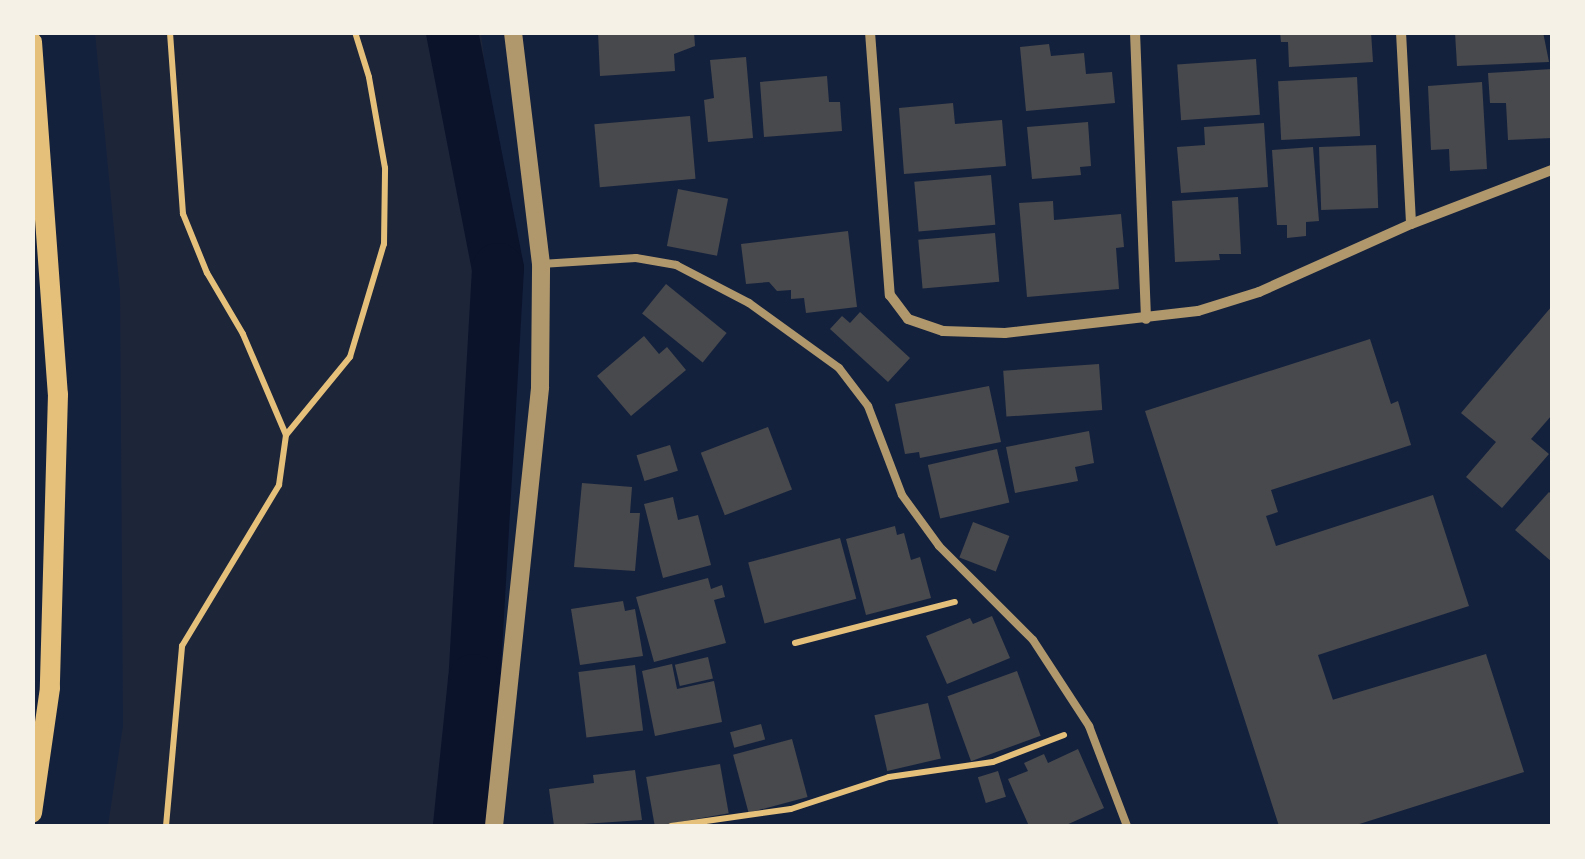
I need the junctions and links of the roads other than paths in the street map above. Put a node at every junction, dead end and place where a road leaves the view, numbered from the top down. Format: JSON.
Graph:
{"nodes":[{"id":1,"x":513,"y":32,"type":"edge"},
{"id":2,"x":870,"y":32,"type":"edge"},
{"id":3,"x":1134,"y":32,"type":"edge"},
{"id":4,"x":1401,"y":32,"type":"edge"},
{"id":5,"x":32,"y":42,"type":"edge"},
{"id":6,"x":1552,"y":170,"type":"edge"},
{"id":7,"x":1411,"y":224,"type":"junction"},
{"id":8,"x":541,"y":264,"type":"junction"},
{"id":9,"x":1146,"y":319,"type":"junction"},
{"id":10,"x":32,"y":813,"type":"edge"},
{"id":11,"x":494,"y":826,"type":"edge"},
{"id":12,"x":1127,"y":826,"type":"edge"}],
"edges":[{"from":1,"to":8,"type":"street"},
{"from":2,"to":9,"type":"street"},
{"from":3,"to":9,"type":"street"},
{"from":4,"to":7,"type":"street"},
{"from":5,"to":10,"type":"main road"},
{"from":6,"to":7,"type":"street"},
{"from":7,"to":9,"type":"street"},
{"from":8,"to":11,"type":"street"},
{"from":8,"to":12,"type":"lane"}]}
